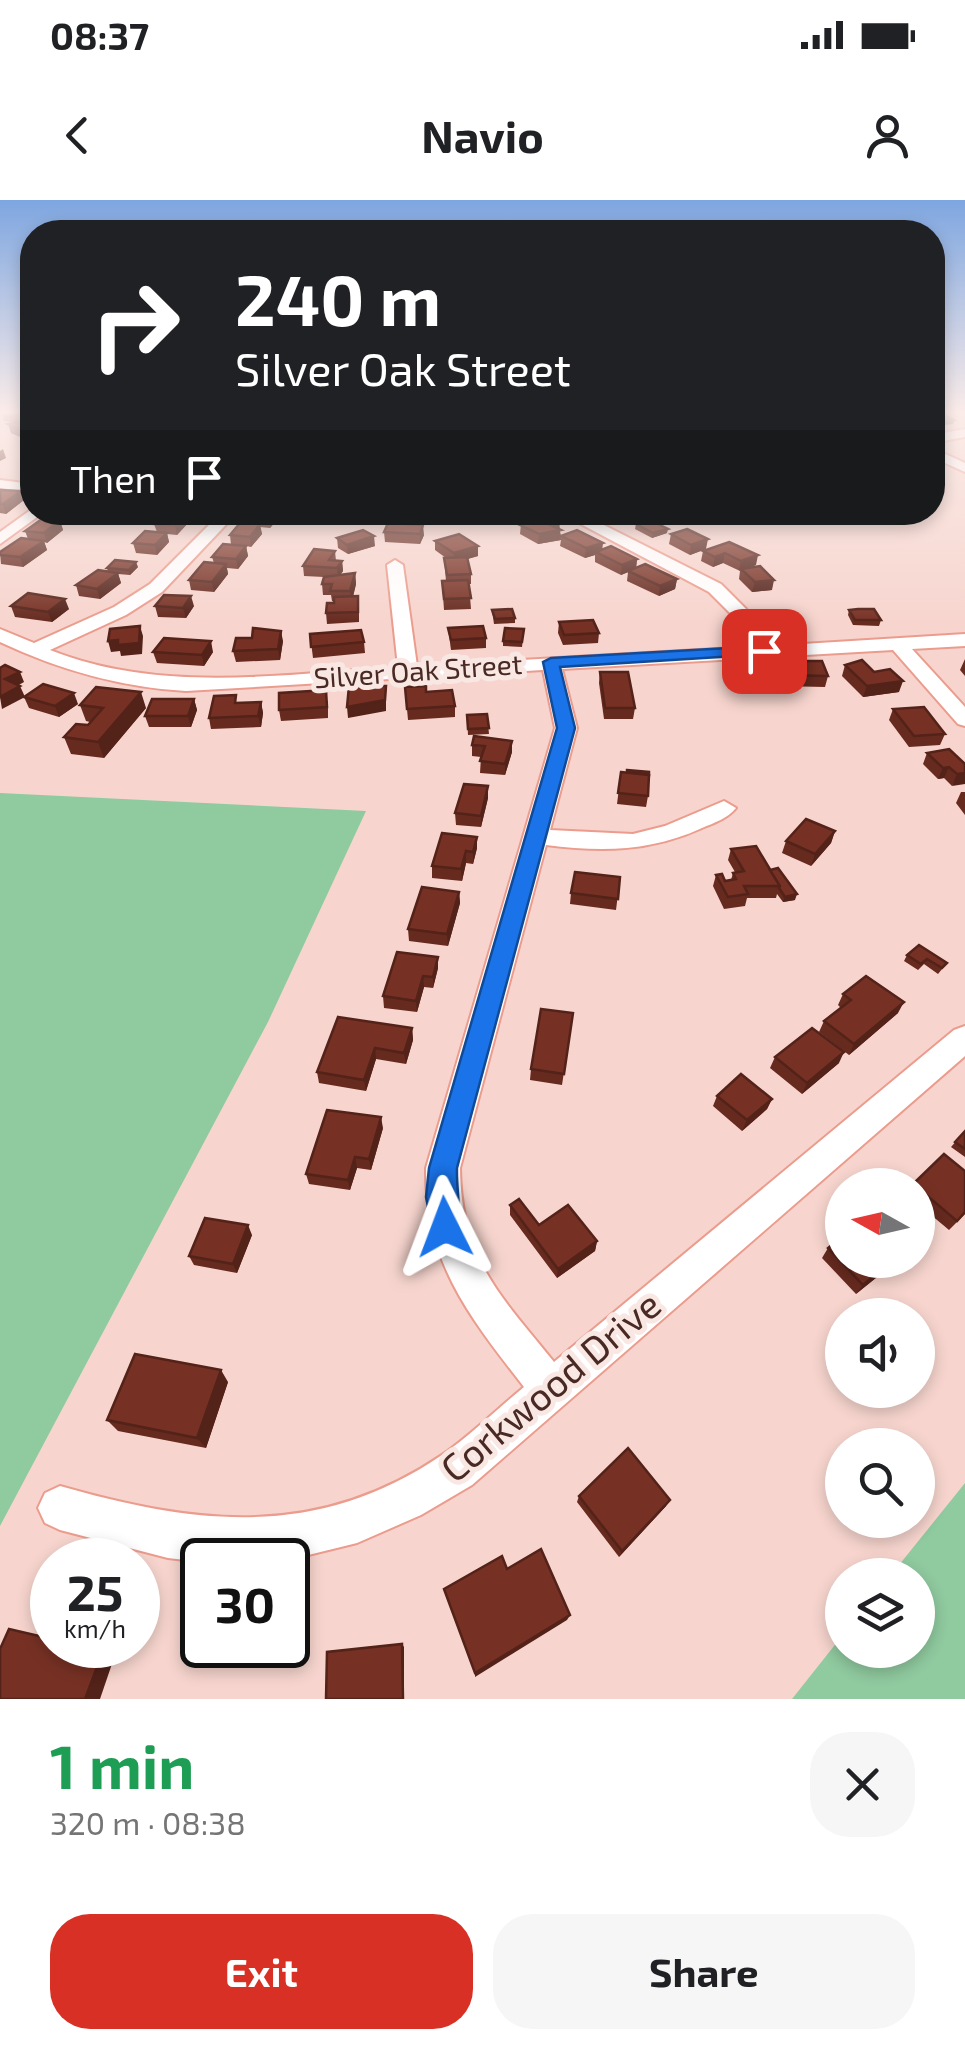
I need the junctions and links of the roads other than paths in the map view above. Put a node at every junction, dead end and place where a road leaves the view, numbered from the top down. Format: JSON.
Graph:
{"nodes":[{"id":1,"x":219,"y":525,"type":"edge"},
{"id":2,"x":591,"y":525,"type":"edge"},
{"id":3,"x":395,"y":565,"type":"dead end"},
{"id":4,"x":0,"y":636,"type":"edge"},
{"id":5,"x":965,"y":640,"type":"edge"},
{"id":6,"x":898,"y":644,"type":"junction"},
{"id":7,"x":33,"y":651,"type":"junction"},
{"id":8,"x":764,"y":651,"type":"junction"},
{"id":9,"x":551,"y":662,"type":"junction"},
{"id":10,"x":408,"y":672,"type":"junction"},
{"id":11,"x":965,"y":720,"type":"edge"},
{"id":12,"x":724,"y":808,"type":"dead end"},
{"id":13,"x":536,"y":836,"type":"junction"},
{"id":14,"x":965,"y":1038,"type":"edge"},
{"id":15,"x":550,"y":1389,"type":"junction"},
{"id":16,"x":60,"y":1508,"type":"dead end"}],
"edges":[{"from":1,"to":7,"type":"street"},
{"from":2,"to":8,"type":"street"},
{"from":3,"to":10,"type":"street"},
{"from":4,"to":7,"type":"street","name":"Silver Oak Street"},
{"from":5,"to":6,"type":"street","name":"Silver Oak Street"},
{"from":6,"to":8,"type":"street","name":"Silver Oak Street"},
{"from":6,"to":11,"type":"street"},
{"from":7,"to":10,"type":"street","name":"Silver Oak Street"},
{"from":8,"to":9,"type":"street","name":"Silver Oak Street"},
{"from":9,"to":10,"type":"street","name":"Silver Oak Street"},
{"from":9,"to":13,"type":"street"},
{"from":12,"to":13,"type":"street"},
{"from":13,"to":15,"type":"street"},
{"from":14,"to":15,"type":"street","name":"Corkwood Drive"},
{"from":15,"to":16,"type":"street","name":"Corkwood Drive"}]}
